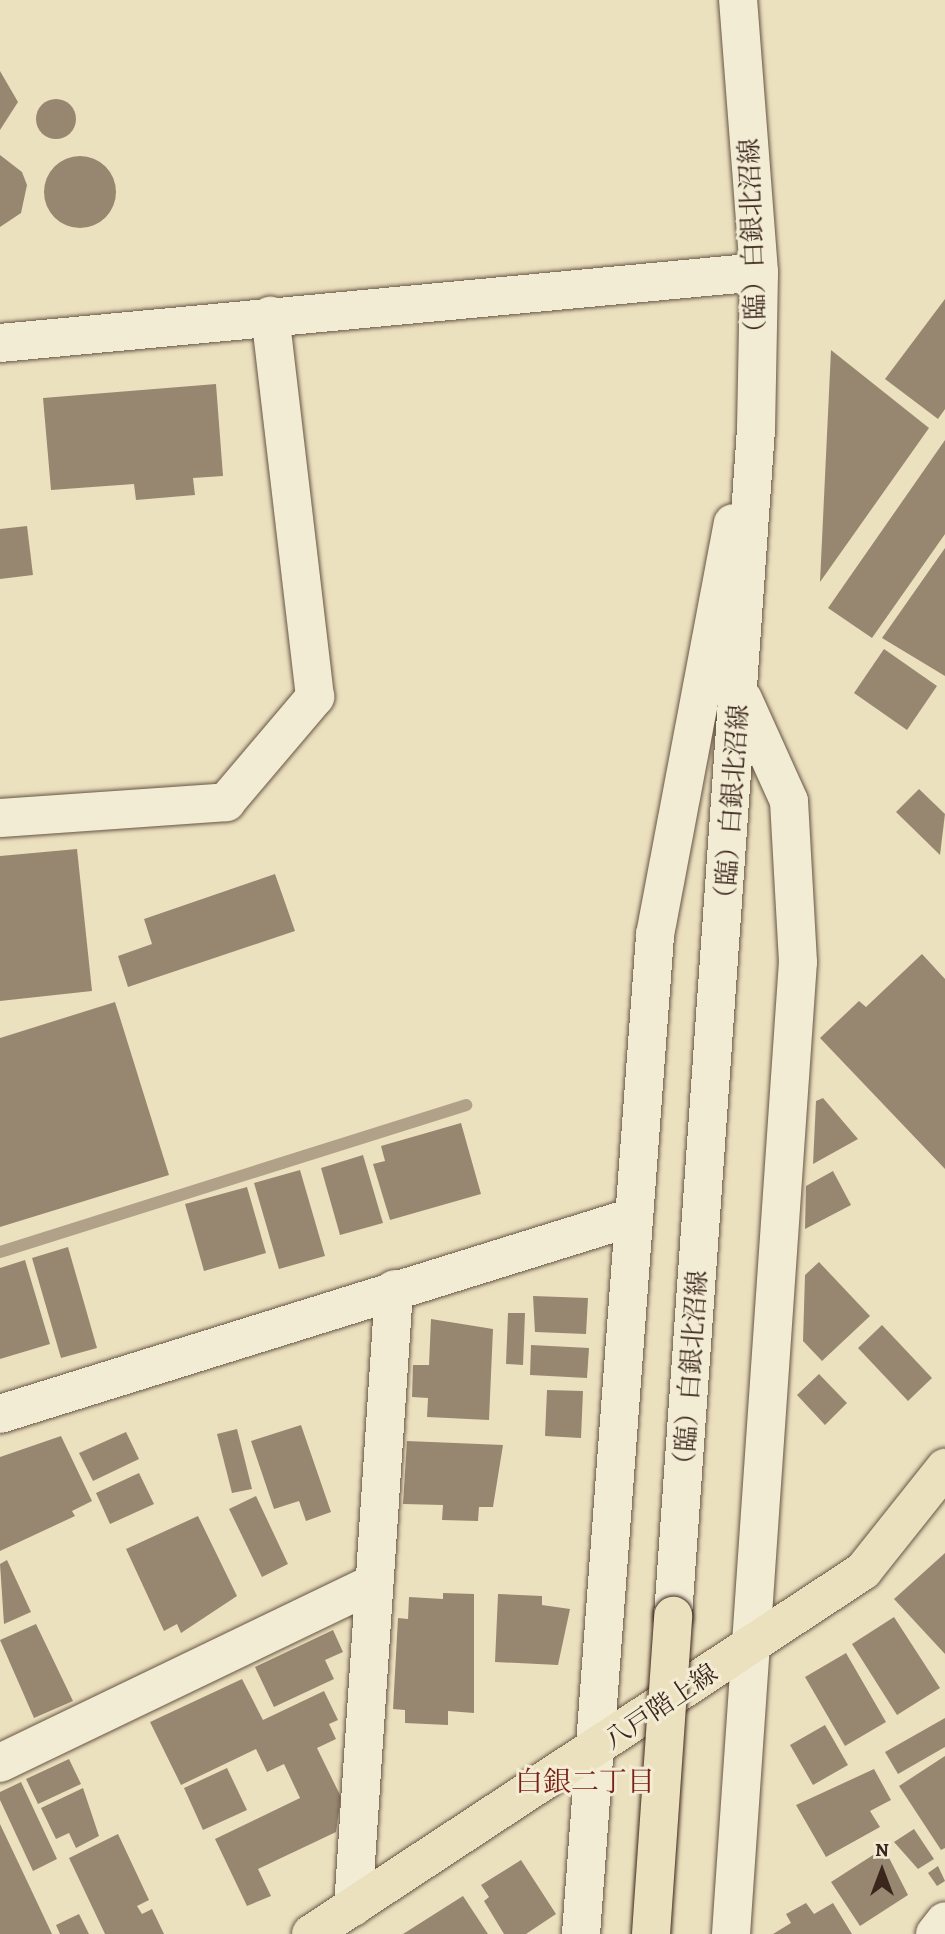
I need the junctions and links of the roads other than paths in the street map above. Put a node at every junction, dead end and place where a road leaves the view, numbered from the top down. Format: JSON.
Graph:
{"nodes":[{"id":1,"x":738,"y":0,"type":"edge"},
{"id":2,"x":759,"y":272,"type":"junction"},
{"id":3,"x":270,"y":316,"type":"junction"},
{"id":4,"x":0,"y":343,"type":"edge"},
{"id":5,"x":756,"y":430,"type":"junction"},
{"id":6,"x":740,"y":693,"type":"junction"},
{"id":7,"x":0,"y":818,"type":"edge"},
{"id":8,"x":633,"y":1217,"type":"junction"},
{"id":9,"x":394,"y":1289,"type":"junction"},
{"id":10,"x":0,"y":1415,"type":"edge"},
{"id":11,"x":945,"y":1468,"type":"edge"},
{"id":12,"x":374,"y":1583,"type":"junction"},
{"id":13,"x":673,"y":1616,"type":"joint"},
{"id":14,"x":747,"y":1649,"type":"junction"},
{"id":15,"x":596,"y":1750,"type":"junction"},
{"id":16,"x":0,"y":1763,"type":"edge"},
{"id":17,"x":354,"y":1907,"type":"junction"},
{"id":18,"x":945,"y":1922,"type":"edge"},
{"id":19,"x":311,"y":1934,"type":"edge"},
{"id":20,"x":581,"y":1934,"type":"edge"},
{"id":21,"x":651,"y":1934,"type":"edge"},
{"id":22,"x":731,"y":1934,"type":"edge"},
{"id":23,"x":935,"y":1934,"type":"edge"}],
"edges":[{"from":1,"to":2,"type":"street","name":"（臨）白銀北沼線"},
{"from":2,"to":3,"type":"street"},
{"from":2,"to":5,"type":"street","name":"（臨）白銀北沼線"},
{"from":3,"to":4,"type":"street"},
{"from":3,"to":7,"type":"street"},
{"from":5,"to":6,"type":"street","name":"（臨）白銀北沼線"},
{"from":5,"to":8,"type":"street"},
{"from":6,"to":13,"type":"street","name":"（臨）白銀北沼線"},
{"from":6,"to":14,"type":"street"},
{"from":8,"to":9,"type":"street"},
{"from":8,"to":15,"type":"street"},
{"from":9,"to":10,"type":"street"},
{"from":9,"to":12,"type":"street"},
{"from":11,"to":14,"type":"main road","name":"八戸階上線"},
{"from":12,"to":16,"type":"street"},
{"from":12,"to":17,"type":"street"},
{"from":13,"to":21,"type":"main road","bridge":true},
{"from":14,"to":15,"type":"main road","name":"八戸階上線"},
{"from":14,"to":22,"type":"street"},
{"from":15,"to":17,"type":"main road","name":"八戸階上線"},
{"from":15,"to":20,"type":"street"},
{"from":17,"to":19,"type":"main road","name":"八戸階上線"},
{"from":18,"to":23,"type":"street"}]}
